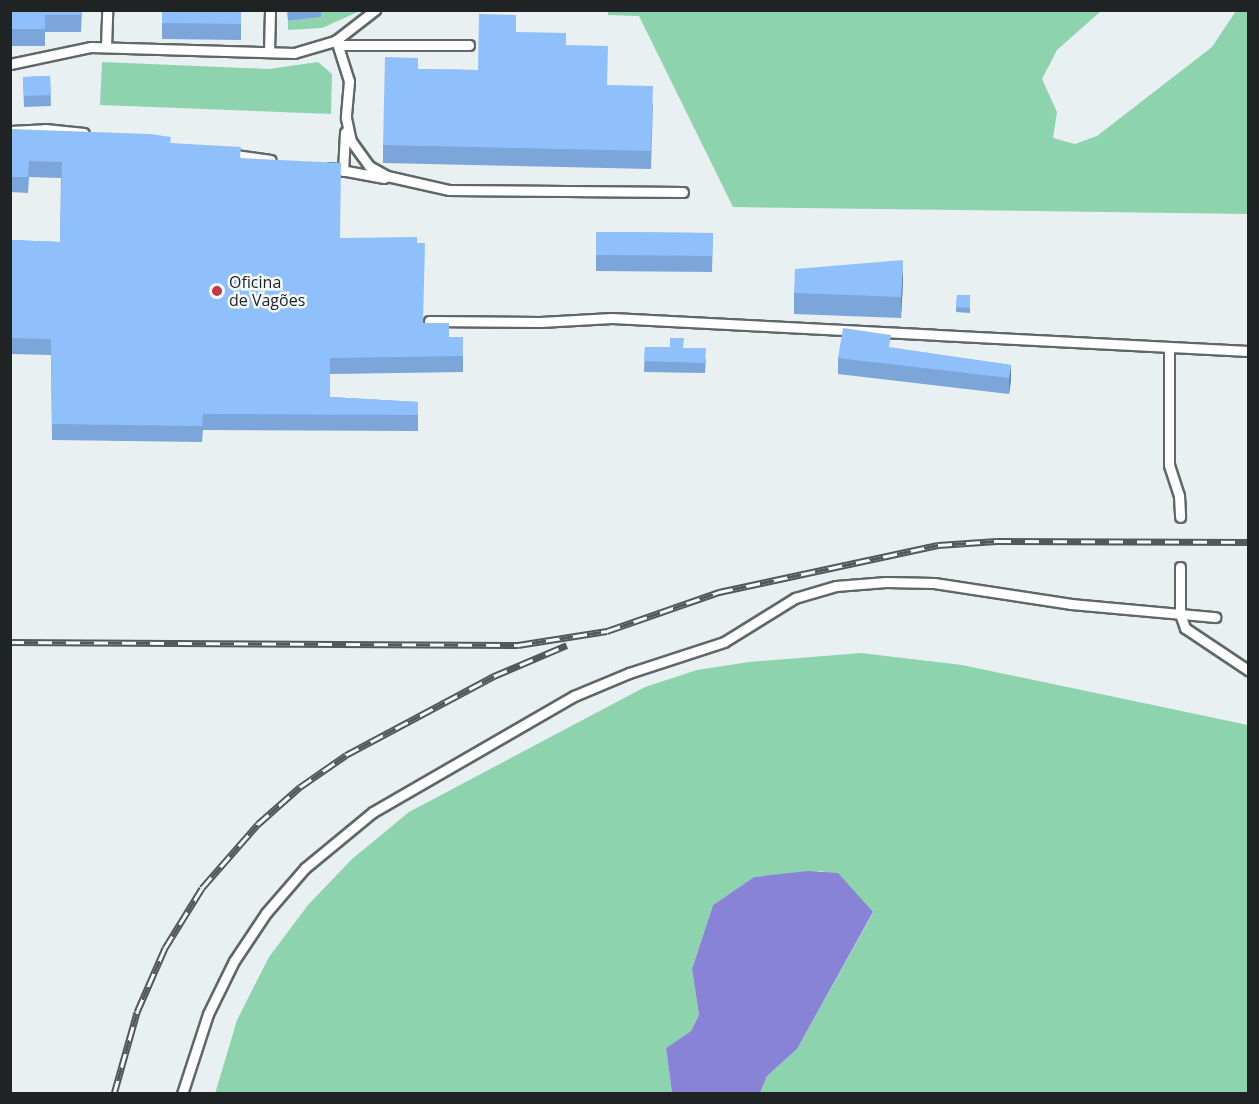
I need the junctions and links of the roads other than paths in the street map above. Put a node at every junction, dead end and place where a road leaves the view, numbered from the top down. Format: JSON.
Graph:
{"nodes":[{"id":1,"x":107,"y":10,"type":"edge"},
{"id":2,"x":270,"y":10,"type":"edge"},
{"id":3,"x":375,"y":10,"type":"edge"},
{"id":4,"x":337,"y":43,"type":"junction"},
{"id":5,"x":469,"y":45,"type":"dead end"},
{"id":6,"x":106,"y":47,"type":"junction"},
{"id":7,"x":269,"y":52,"type":"junction"},
{"id":8,"x":10,"y":64,"type":"edge"},
{"id":9,"x":346,"y":118,"type":"junction"},
{"id":10,"x":10,"y":131,"type":"edge"},
{"id":11,"x":94,"y":134,"type":"edge"},
{"id":12,"x":212,"y":152,"type":"edge"},
{"id":13,"x":278,"y":161,"type":"edge"},
{"id":14,"x":316,"y":166,"type":"edge"},
{"id":15,"x":343,"y":171,"type":"junction"},
{"id":16,"x":410,"y":183,"type":"junction"},
{"id":17,"x":683,"y":192,"type":"dead end"},
{"id":18,"x":429,"y":321,"type":"edge"},
{"id":19,"x":1169,"y":347,"type":"junction"},
{"id":20,"x":1248,"y":351,"type":"edge"},
{"id":21,"x":1180,"y":517,"type":"dead end"},
{"id":22,"x":1180,"y":567,"type":"dead end"},
{"id":23,"x":1180,"y":614,"type":"junction"},
{"id":24,"x":1215,"y":617,"type":"dead end"},
{"id":25,"x":1248,"y":670,"type":"edge"},
{"id":26,"x":182,"y":1094,"type":"edge"}],
"edges":[{"from":1,"to":6,"type":"lane"},
{"from":2,"to":7,"type":"lane"},
{"from":3,"to":4,"type":"lane"},
{"from":4,"to":5,"type":"lane"},
{"from":4,"to":7,"type":"lane"},
{"from":4,"to":9,"type":"lane"},
{"from":6,"to":7,"type":"lane"},
{"from":6,"to":8,"type":"lane"},
{"from":9,"to":15,"type":"lane"},
{"from":9,"to":16,"type":"lane"},
{"from":10,"to":11,"type":"lane"},
{"from":12,"to":13,"type":"lane"},
{"from":14,"to":15,"type":"lane"},
{"from":15,"to":16,"type":"lane"},
{"from":16,"to":17,"type":"lane"},
{"from":18,"to":19,"type":"lane"},
{"from":19,"to":20,"type":"lane"},
{"from":19,"to":21,"type":"lane"},
{"from":22,"to":23,"type":"lane"},
{"from":23,"to":24,"type":"lane"},
{"from":23,"to":25,"type":"lane"},
{"from":23,"to":26,"type":"lane"}]}
